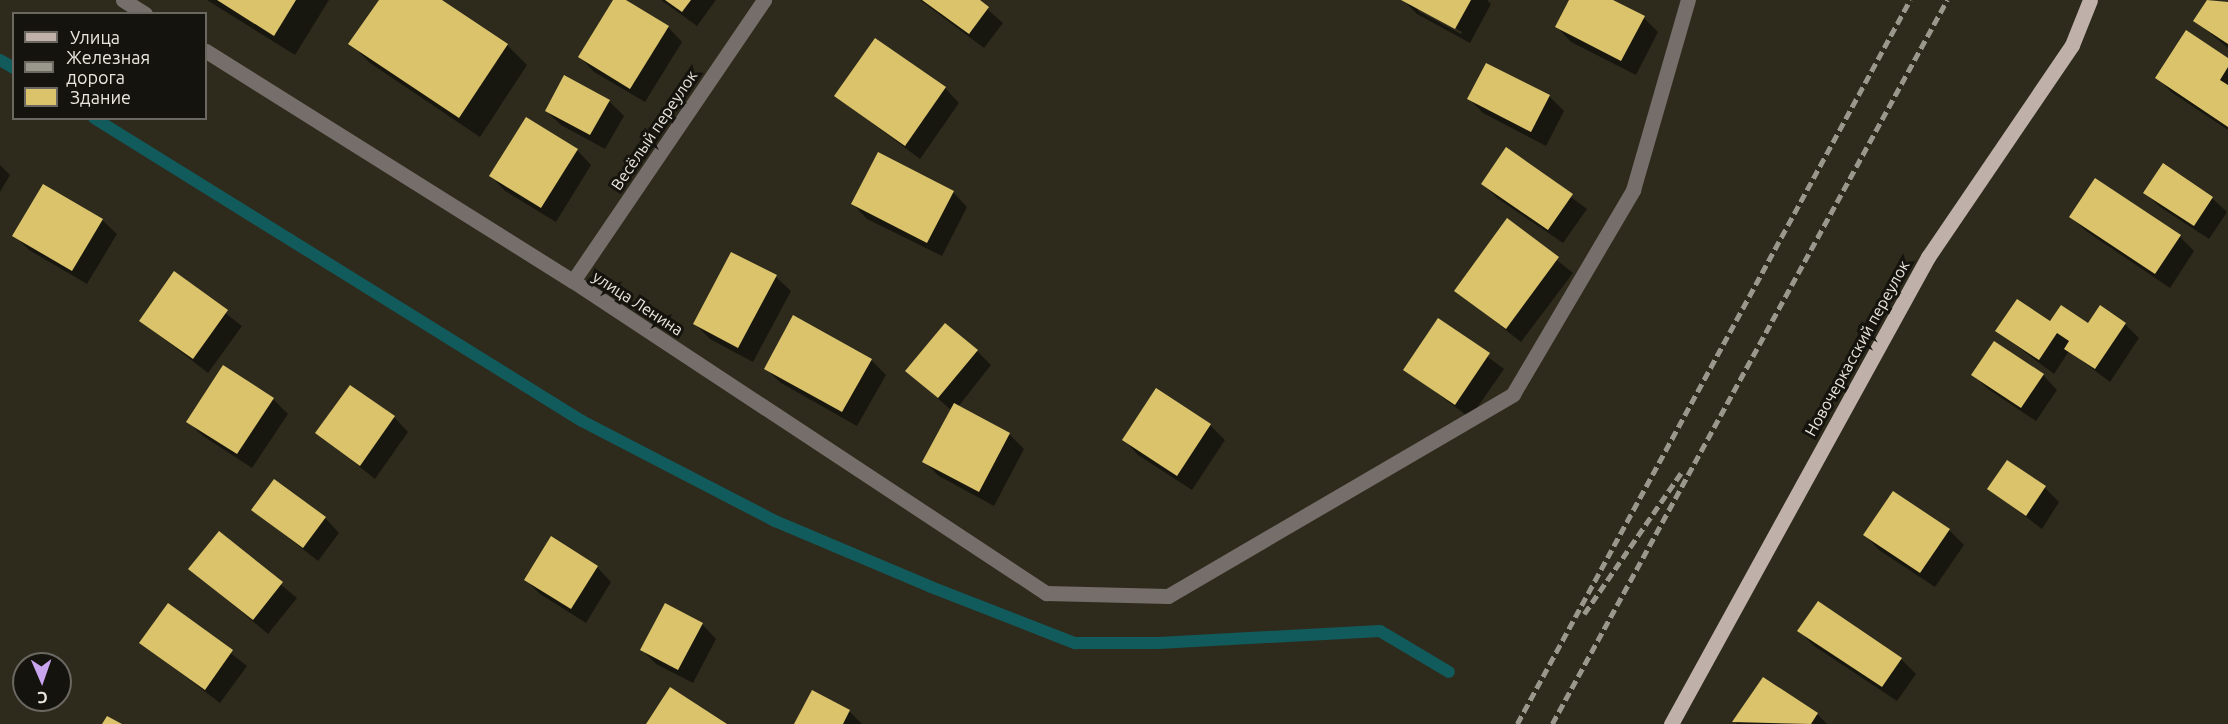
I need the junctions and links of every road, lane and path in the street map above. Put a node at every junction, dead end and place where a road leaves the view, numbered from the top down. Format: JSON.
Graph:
{"nodes":[{"id":1,"x":123,"y":0,"type":"edge"},
{"id":2,"x":764,"y":0,"type":"edge"},
{"id":3,"x":1688,"y":0,"type":"edge"},
{"id":4,"x":2090,"y":0,"type":"edge"},
{"id":5,"x":142,"y":12,"type":"edge"},
{"id":6,"x":207,"y":52,"type":"edge"},
{"id":7,"x":573,"y":281,"type":"junction"},
{"id":8,"x":1671,"y":724,"type":"edge"}],
"edges":[{"from":1,"to":5,"type":"street"},
{"from":2,"to":7,"type":"street","name":"Весёлый переулок"},
{"from":3,"to":7,"type":"street","name":"улица Ленина"},
{"from":4,"to":8,"type":"main road","name":"Новочеркасский переулок"},
{"from":6,"to":7,"type":"street","name":"улица Ленина"}]}
